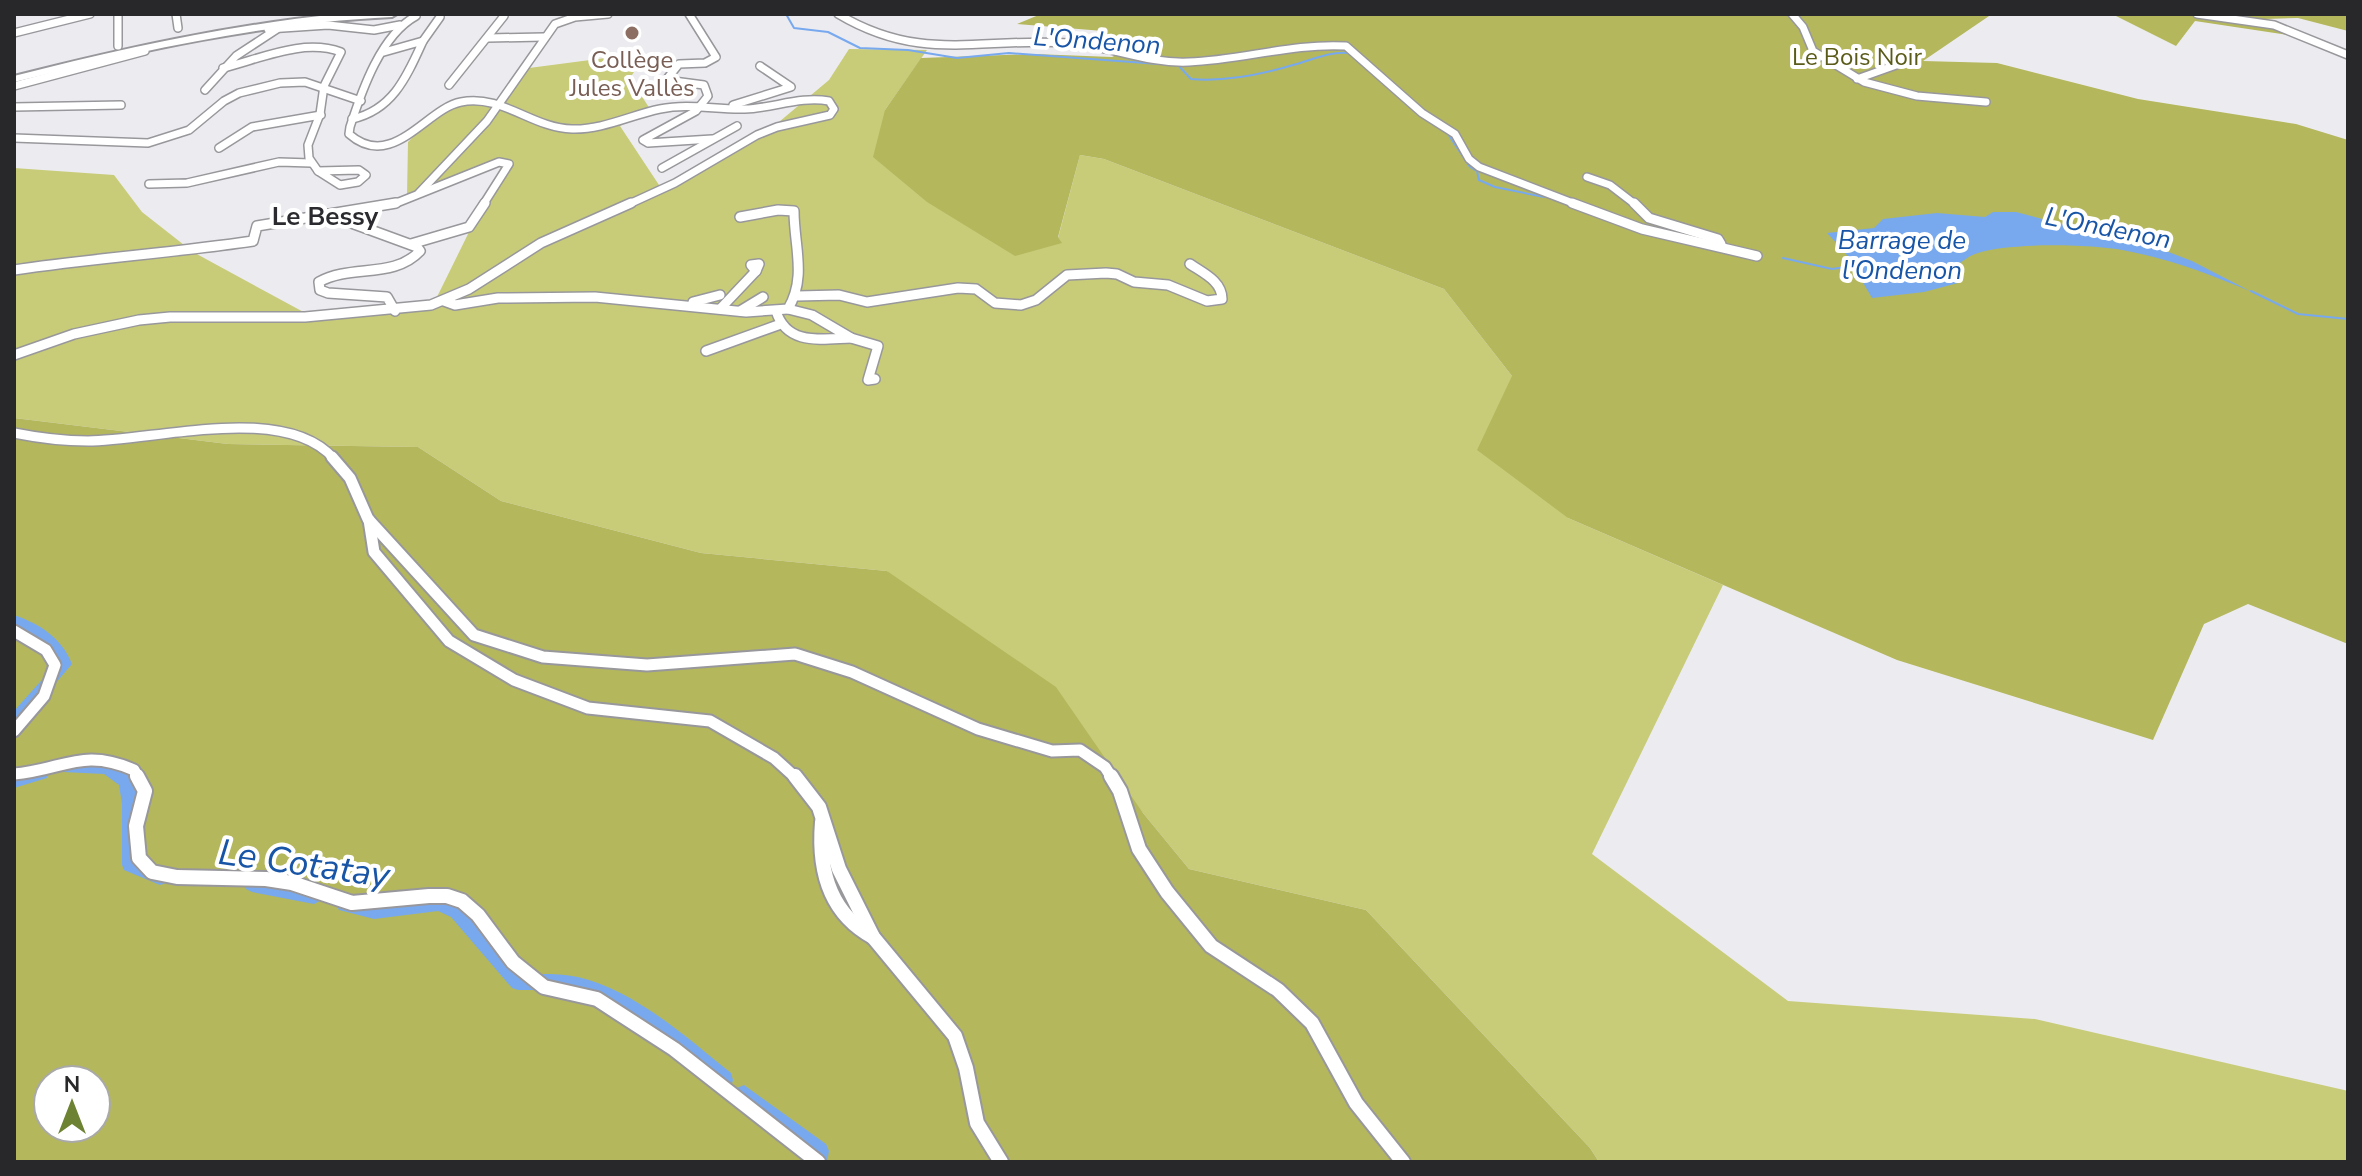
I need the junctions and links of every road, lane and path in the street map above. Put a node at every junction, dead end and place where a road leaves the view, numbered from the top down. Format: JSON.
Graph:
{"nodes":[{"id":1,"x":90,"y":14,"type":"edge"},
{"id":2,"x":118,"y":14,"type":"edge"},
{"id":3,"x":176,"y":14,"type":"edge"},
{"id":4,"x":334,"y":14,"type":"edge"},
{"id":5,"x":392,"y":14,"type":"edge"},
{"id":6,"x":608,"y":14,"type":"edge"},
{"id":7,"x":689,"y":14,"type":"edge"},
{"id":8,"x":838,"y":14,"type":"edge"},
{"id":9,"x":1792,"y":14,"type":"edge"},
{"id":10,"x":2197,"y":14,"type":"edge"},
{"id":11,"x":416,"y":16,"type":"edge"},
{"id":12,"x":504,"y":16,"type":"dead end"},
{"id":13,"x":440,"y":17,"type":"dead end"},
{"id":14,"x":400,"y":25,"type":"junction"},
{"id":15,"x":178,"y":28,"type":"dead end"},
{"id":16,"x":280,"y":28,"type":"junction"},
{"id":17,"x":374,"y":30,"type":"junction"},
{"id":18,"x":14,"y":33,"type":"edge"},
{"id":19,"x":544,"y":37,"type":"junction"},
{"id":20,"x":391,"y":38,"type":"junction"},
{"id":21,"x":488,"y":38,"type":"junction"},
{"id":22,"x":423,"y":41,"type":"junction"},
{"id":23,"x":118,"y":46,"type":"dead end"},
{"id":24,"x":384,"y":52,"type":"junction"},
{"id":25,"x":2348,"y":55,"type":"edge"},
{"id":26,"x":1899,"y":64,"type":"dead end"},
{"id":27,"x":760,"y":66,"type":"dead end"},
{"id":28,"x":223,"y":68,"type":"junction"},
{"id":29,"x":14,"y":77,"type":"edge"},
{"id":30,"x":1857,"y":79,"type":"junction"},
{"id":31,"x":449,"y":85,"type":"dead end"},
{"id":32,"x":14,"y":86,"type":"edge"},
{"id":33,"x":323,"y":89,"type":"junction"},
{"id":34,"x":205,"y":90,"type":"dead end"},
{"id":35,"x":361,"y":101,"type":"junction"},
{"id":36,"x":500,"y":102,"type":"junction"},
{"id":37,"x":1986,"y":102,"type":"dead end"},
{"id":38,"x":750,"y":104,"type":"junction"},
{"id":39,"x":121,"y":105,"type":"dead end"},
{"id":40,"x":704,"y":106,"type":"junction"},
{"id":41,"x":14,"y":107,"type":"edge"},
{"id":42,"x":321,"y":115,"type":"junction"},
{"id":43,"x":370,"y":117,"type":"junction"},
{"id":44,"x":352,"y":119,"type":"junction"},
{"id":45,"x":737,"y":126,"type":"dead end"},
{"id":46,"x":14,"y":138,"type":"edge"},
{"id":47,"x":361,"y":139,"type":"dead end"},
{"id":48,"x":712,"y":139,"type":"junction"},
{"id":49,"x":219,"y":148,"type":"dead end"},
{"id":50,"x":311,"y":163,"type":"junction"},
{"id":51,"x":662,"y":168,"type":"dead end"},
{"id":52,"x":318,"y":171,"type":"junction"},
{"id":53,"x":1587,"y":177,"type":"dead end"},
{"id":54,"x":149,"y":184,"type":"dead end"},
{"id":55,"x":416,"y":197,"type":"junction"},
{"id":56,"x":327,"y":214,"type":"junction"},
{"id":57,"x":740,"y":217,"type":"dead end"},
{"id":58,"x":411,"y":244,"type":"junction"},
{"id":59,"x":1723,"y":247,"type":"junction"},
{"id":60,"x":1757,"y":256,"type":"dead end"},
{"id":61,"x":1190,"y":264,"type":"dead end"},
{"id":62,"x":14,"y":270,"type":"edge"},
{"id":63,"x":756,"y":271,"type":"dead end"},
{"id":64,"x":720,"y":295,"type":"dead end"},
{"id":65,"x":797,"y":296,"type":"junction"},
{"id":66,"x":763,"y":297,"type":"dead end"},
{"id":67,"x":444,"y":301,"type":"junction"},
{"id":68,"x":680,"y":304,"type":"junction"},
{"id":69,"x":721,"y":308,"type":"junction"},
{"id":70,"x":788,"y":309,"type":"junction"},
{"id":71,"x":395,"y":311,"type":"junction"},
{"id":72,"x":739,"y":311,"type":"junction"},
{"id":73,"x":776,"y":311,"type":"junction"},
{"id":74,"x":778,"y":325,"type":"junction"},
{"id":75,"x":851,"y":338,"type":"junction"},
{"id":76,"x":706,"y":351,"type":"dead end"},
{"id":77,"x":14,"y":355,"type":"edge"},
{"id":78,"x":875,"y":379,"type":"dead end"},
{"id":79,"x":14,"y":433,"type":"edge"},
{"id":80,"x":368,"y":519,"type":"junction"},
{"id":81,"x":14,"y":631,"type":"edge"},
{"id":82,"x":14,"y":731,"type":"edge"},
{"id":83,"x":14,"y":774,"type":"edge"},
{"id":84,"x":813,"y":1158,"type":"edge"},
{"id":85,"x":1001,"y":1162,"type":"edge"},
{"id":86,"x":1403,"y":1162,"type":"edge"}],
"edges":[{"from":1,"to":18,"type":"street"},
{"from":2,"to":23,"type":"street"},
{"from":3,"to":15,"type":"street"},
{"from":4,"to":29,"type":"highway"},
{"from":5,"to":29,"type":"highway"},
{"from":6,"to":19,"type":"street"},
{"from":7,"to":40,"type":"street"},
{"from":8,"to":59,"type":"street"},
{"from":9,"to":30,"type":"street"},
{"from":10,"to":25,"type":"street"},
{"from":11,"to":14,"type":"street"},
{"from":12,"to":21,"type":"street"},
{"from":13,"to":22,"type":"street"},
{"from":14,"to":17,"type":"street"},
{"from":14,"to":20,"type":"street"},
{"from":16,"to":17,"type":"street"},
{"from":16,"to":28,"type":"street"},
{"from":16,"to":32,"type":"street"},
{"from":17,"to":20,"type":"street"},
{"from":19,"to":21,"type":"street"},
{"from":19,"to":36,"type":"street"},
{"from":20,"to":24,"type":"street"},
{"from":21,"to":31,"type":"street"},
{"from":22,"to":24,"type":"street"},
{"from":22,"to":43,"type":"street"},
{"from":24,"to":35,"type":"street"},
{"from":26,"to":30,"type":"street"},
{"from":27,"to":38,"type":"street"},
{"from":28,"to":33,"type":"street"},
{"from":28,"to":34,"type":"street"},
{"from":30,"to":37,"type":"street"},
{"from":33,"to":35,"type":"street"},
{"from":33,"to":42,"type":"street"},
{"from":33,"to":46,"type":"street"},
{"from":35,"to":44,"type":"street"},
{"from":36,"to":40,"type":"street"},
{"from":36,"to":44,"type":"street"},
{"from":36,"to":55,"type":"street"},
{"from":38,"to":40,"type":"street"},
{"from":38,"to":67,"type":"street"},
{"from":39,"to":41,"type":"street"},
{"from":40,"to":48,"type":"street"},
{"from":42,"to":49,"type":"street"},
{"from":42,"to":50,"type":"street"},
{"from":43,"to":44,"type":"street"},
{"from":43,"to":47,"type":"street"},
{"from":45,"to":48,"type":"street"},
{"from":48,"to":51,"type":"street"},
{"from":50,"to":52,"type":"street"},
{"from":50,"to":54,"type":"street"},
{"from":52,"to":52,"type":"street"},
{"from":53,"to":59,"type":"street"},
{"from":55,"to":56,"type":"street"},
{"from":55,"to":58,"type":"street"},
{"from":56,"to":58,"type":"street"},
{"from":56,"to":62,"type":"street"},
{"from":57,"to":65,"type":"street"},
{"from":58,"to":71,"type":"street"},
{"from":59,"to":60,"type":"street"},
{"from":61,"to":65,"type":"street"},
{"from":63,"to":69,"type":"street"},
{"from":64,"to":68,"type":"street"},
{"from":65,"to":70,"type":"street"},
{"from":66,"to":72,"type":"street"},
{"from":67,"to":68,"type":"street"},
{"from":67,"to":71,"type":"street"},
{"from":68,"to":69,"type":"street"},
{"from":69,"to":72,"type":"street"},
{"from":70,"to":73,"type":"street"},
{"from":70,"to":75,"type":"street"},
{"from":71,"to":77,"type":"street"},
{"from":72,"to":73,"type":"street"},
{"from":73,"to":74,"type":"street"},
{"from":74,"to":75,"type":"street"},
{"from":74,"to":76,"type":"street"},
{"from":75,"to":78,"type":"street"},
{"from":79,"to":80,"type":"street"},
{"from":80,"to":85,"type":"street"},
{"from":80,"to":86,"type":"street"},
{"from":81,"to":82,"type":"street"},
{"from":83,"to":84,"type":"street"}]}
